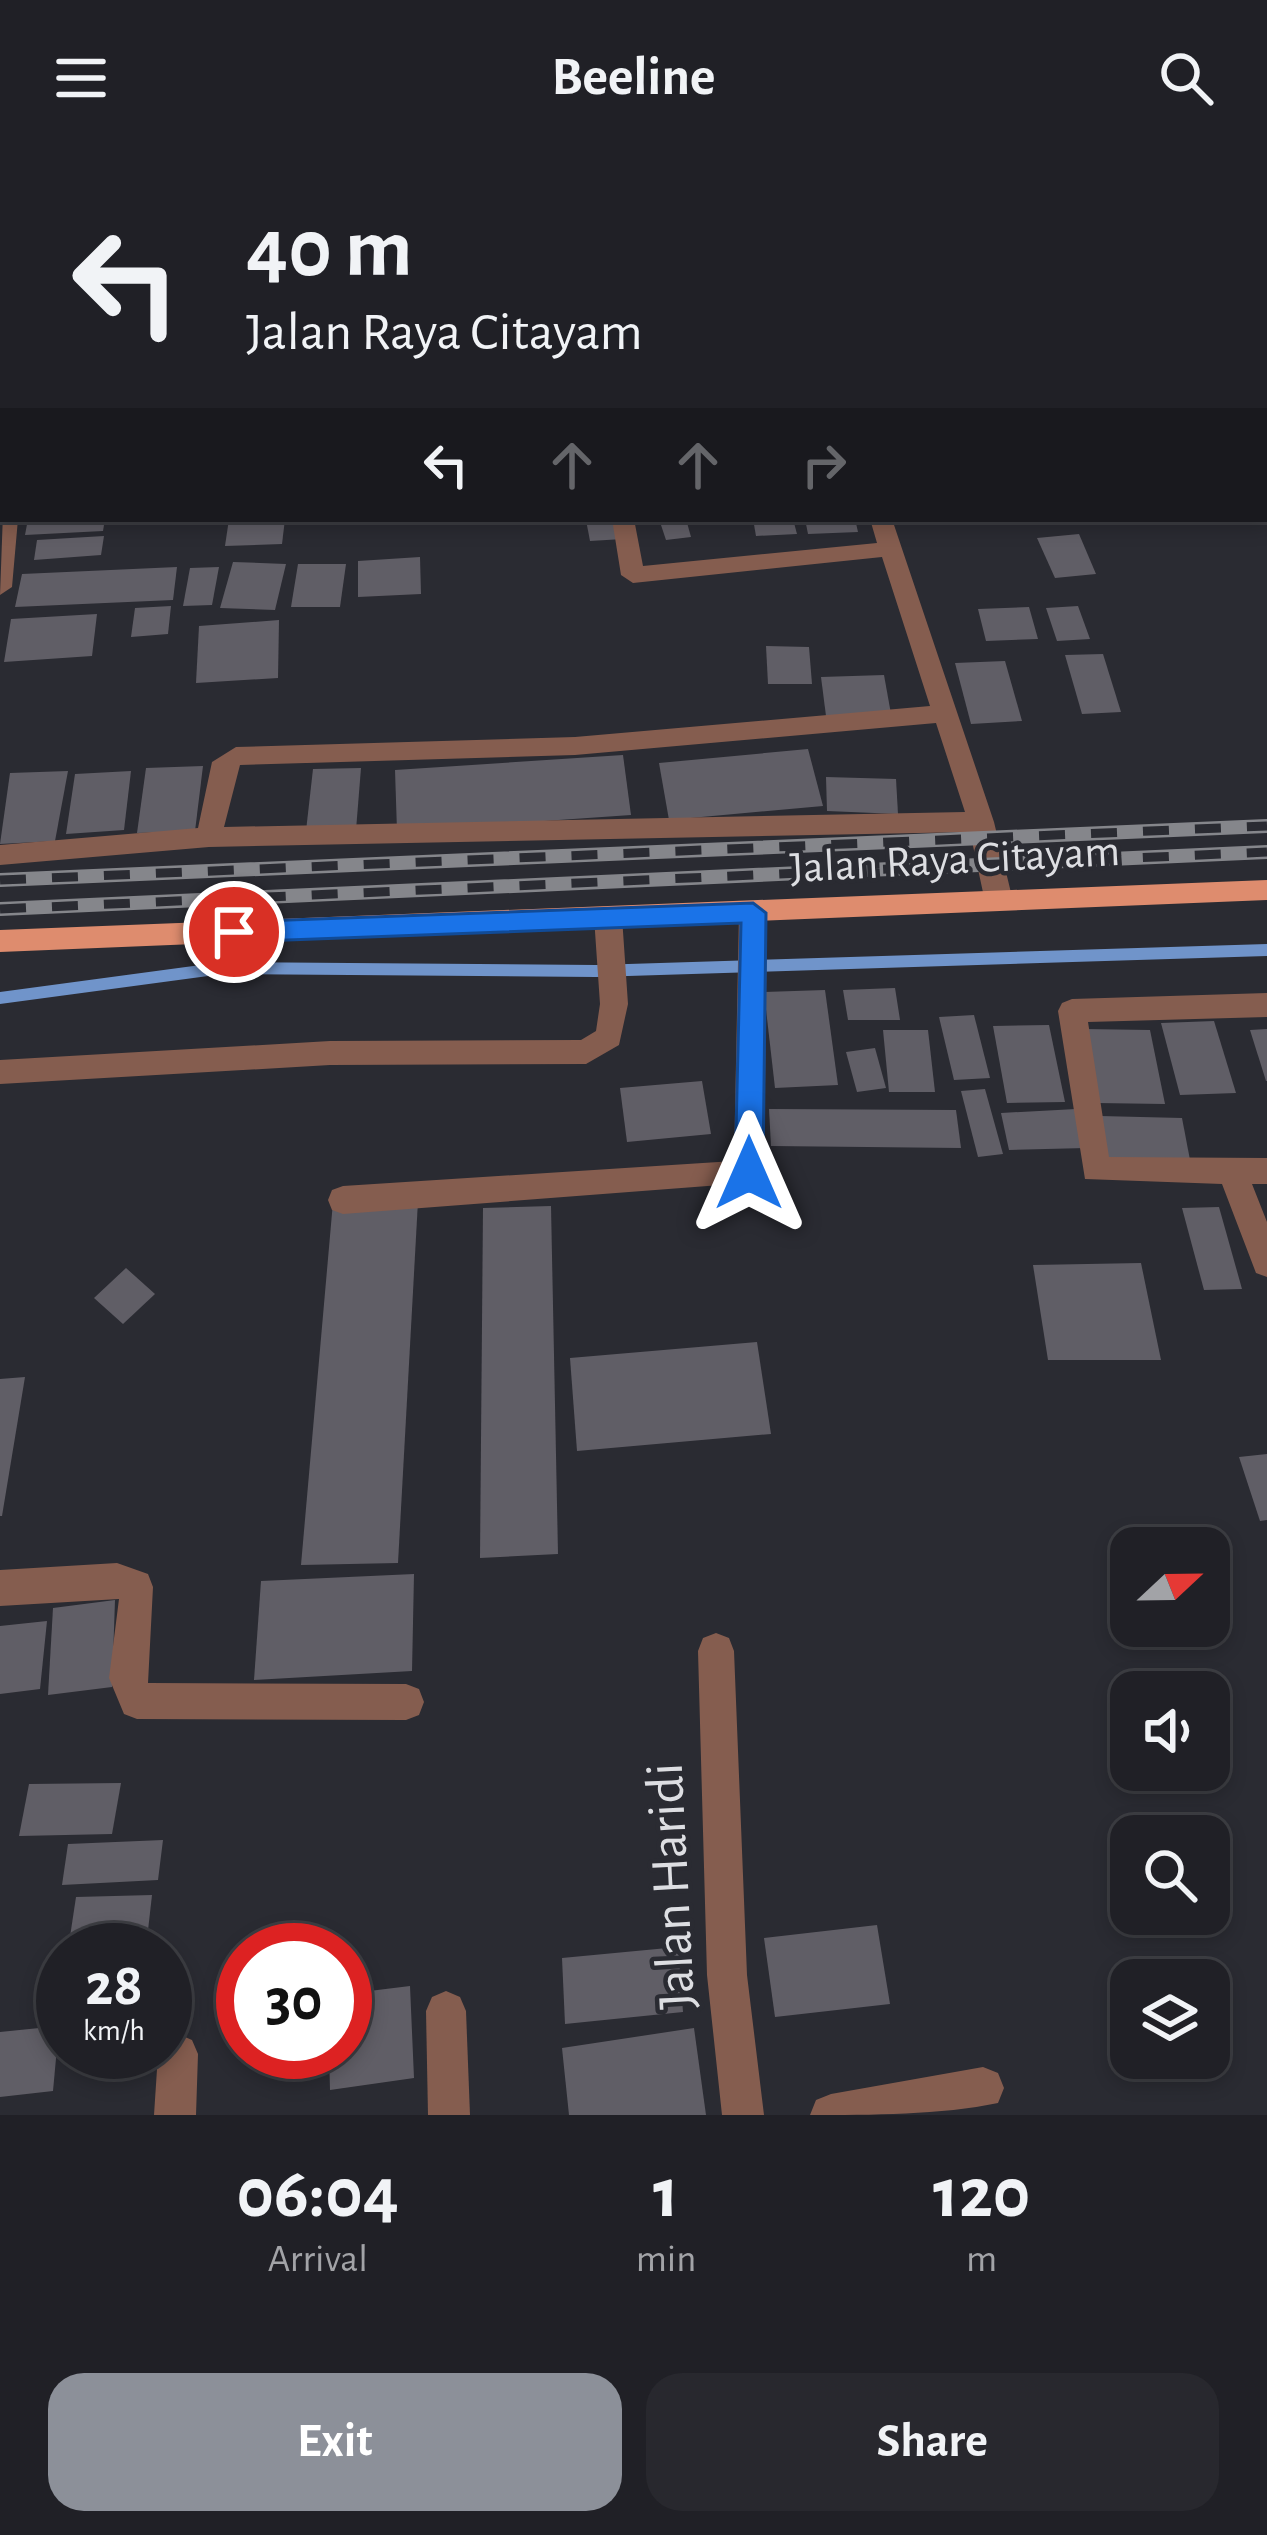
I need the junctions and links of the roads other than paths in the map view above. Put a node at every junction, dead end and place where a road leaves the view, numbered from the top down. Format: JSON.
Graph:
{"nodes":[{"id":1,"x":7,"y":522,"type":"edge"},
{"id":2,"x":624,"y":522,"type":"edge"},
{"id":3,"x":882,"y":522,"type":"edge"},
{"id":4,"x":889,"y":549,"type":"junction"},
{"id":5,"x":0,"y":586,"type":"edge"},
{"id":6,"x":947,"y":713,"type":"junction"},
{"id":7,"x":982,"y":822,"type":"junction"},
{"id":8,"x":209,"y":837,"type":"junction"},
{"id":9,"x":0,"y":855,"type":"edge"},
{"id":10,"x":1267,"y":890,"type":"edge"},
{"id":11,"x":998,"y":897,"type":"junction"},
{"id":12,"x":753,"y":913,"type":"junction"},
{"id":13,"x":609,"y":932,"type":"junction"},
{"id":14,"x":0,"y":941,"type":"edge"},
{"id":15,"x":1267,"y":1005,"type":"edge"},
{"id":16,"x":0,"y":1072,"type":"edge"},
{"id":17,"x":1232,"y":1171,"type":"junction"},
{"id":18,"x":1267,"y":1171,"type":"edge"},
{"id":19,"x":343,"y":1200,"type":"dead end"},
{"id":20,"x":1267,"y":1263,"type":"edge"},
{"id":21,"x":0,"y":1588,"type":"edge"},
{"id":22,"x":716,"y":1651,"type":"dead end"},
{"id":23,"x":406,"y":1702,"type":"dead end"},
{"id":24,"x":446,"y":2011,"type":"dead end"},
{"id":25,"x":177,"y":2079,"type":"edge"},
{"id":26,"x":983,"y":2088,"type":"dead end"},
{"id":27,"x":175,"y":2115,"type":"edge"},
{"id":28,"x":449,"y":2115,"type":"edge"},
{"id":29,"x":743,"y":2115,"type":"edge"},
{"id":30,"x":831,"y":2115,"type":"edge"}],
"edges":[{"from":1,"to":5,"type":"street"},
{"from":2,"to":4,"type":"street"},
{"from":3,"to":4,"type":"street"},
{"from":4,"to":6,"type":"street"},
{"from":6,"to":7,"type":"street"},
{"from":6,"to":8,"type":"street"},
{"from":7,"to":8,"type":"street"},
{"from":7,"to":11,"type":"street"},
{"from":8,"to":9,"type":"street"},
{"from":10,"to":11,"type":"main road","name":"Jalan Raya Citayam"},
{"from":11,"to":12,"type":"main road","name":"Jalan Raya Citayam"},
{"from":12,"to":13,"type":"main road","name":"Jalan Raya Citayam"},
{"from":12,"to":19,"type":"street"},
{"from":13,"to":14,"type":"main road","name":"Jalan Raya Citayam"},
{"from":13,"to":16,"type":"street"},
{"from":15,"to":17,"type":"street"},
{"from":17,"to":18,"type":"street"},
{"from":17,"to":20,"type":"street"},
{"from":21,"to":23,"type":"street"},
{"from":22,"to":29,"type":"street","name":"Jalan Haridi"},
{"from":24,"to":28,"type":"street"},
{"from":25,"to":27,"type":"street"},
{"from":26,"to":30,"type":"street"}]}
